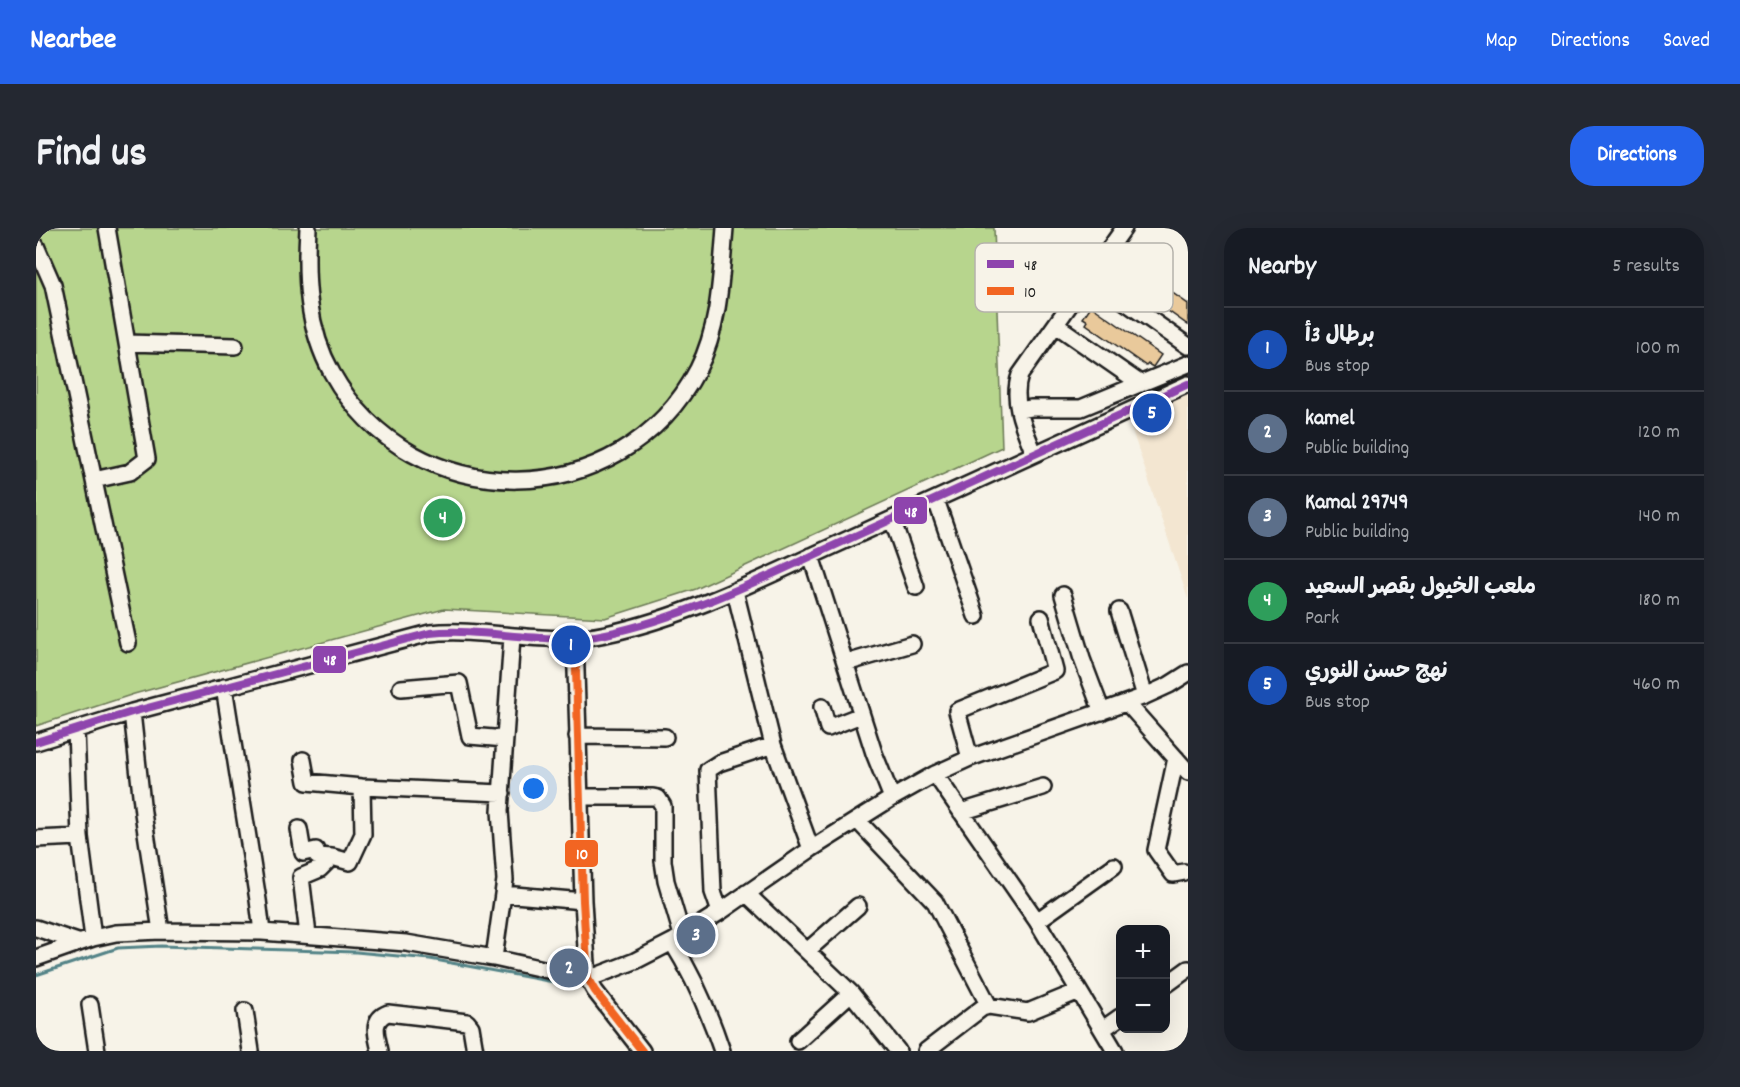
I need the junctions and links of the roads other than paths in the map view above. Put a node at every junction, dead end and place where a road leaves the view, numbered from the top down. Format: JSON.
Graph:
{"nodes":[{"id":1,"x":107,"y":228,"type":"edge"},
{"id":2,"x":309,"y":228,"type":"edge"},
{"id":3,"x":725,"y":228,"type":"edge"},
{"id":4,"x":1124,"y":228,"type":"edge"},
{"id":5,"x":1114,"y":243,"type":"edge"},
{"id":6,"x":36,"y":246,"type":"edge"},
{"id":7,"x":1065,"y":312,"type":"edge"},
{"id":8,"x":1140,"y":312,"type":"edge"},
{"id":9,"x":1056,"y":325,"type":"junction"},
{"id":10,"x":127,"y":343,"type":"junction"},
{"id":11,"x":235,"y":346,"type":"dead end"},
{"id":12,"x":1188,"y":346,"type":"edge"},
{"id":13,"x":1188,"y":364,"type":"edge"},
{"id":14,"x":1141,"y":384,"type":"junction"},
{"id":15,"x":1188,"y":384,"type":"edge"},
{"id":16,"x":1019,"y":410,"type":"junction"},
{"id":17,"x":1034,"y":453,"type":"junction"},
{"id":18,"x":94,"y":480,"type":"junction"},
{"id":19,"x":936,"y":500,"type":"junction"},
{"id":20,"x":892,"y":519,"type":"junction"},
{"id":21,"x":811,"y":556,"type":"junction"},
{"id":22,"x":916,"y":587,"type":"dead end"},
{"id":23,"x":735,"y":591,"type":"junction"},
{"id":24,"x":1063,"y":595,"type":"dead end"},
{"id":25,"x":1119,"y":611,"type":"dead end"},
{"id":26,"x":976,"y":616,"type":"dead end"},
{"id":27,"x":1041,"y":618,"type":"dead end"},
{"id":28,"x":512,"y":637,"type":"junction"},
{"id":29,"x":575,"y":638,"type":"junction"},
{"id":30,"x":128,"y":643,"type":"dead end"},
{"id":31,"x":912,"y":644,"type":"dead end"},
{"id":32,"x":846,"y":663,"type":"junction"},
{"id":33,"x":1186,"y":678,"type":"edge"},
{"id":34,"x":224,"y":687,"type":"junction"},
{"id":35,"x":401,"y":688,"type":"dead end"},
{"id":36,"x":1145,"y":696,"type":"junction"},
{"id":37,"x":1127,"y":703,"type":"junction"},
{"id":38,"x":822,"y":707,"type":"dead end"},
{"id":39,"x":132,"y":712,"type":"junction"},
{"id":40,"x":1102,"y":712,"type":"junction"},
{"id":41,"x":861,"y":715,"type":"junction"},
{"id":42,"x":76,"y":730,"type":"junction"},
{"id":43,"x":577,"y":736,"type":"junction"},
{"id":44,"x":665,"y":737,"type":"dead end"},
{"id":45,"x":505,"y":739,"type":"junction"},
{"id":46,"x":36,"y":742,"type":"edge"},
{"id":47,"x":773,"y":745,"type":"junction"},
{"id":48,"x":1176,"y":758,"type":"junction"},
{"id":49,"x":970,"y":759,"type":"junction"},
{"id":50,"x":303,"y":760,"type":"dead end"},
{"id":51,"x":1188,"y":772,"type":"edge"},
{"id":52,"x":935,"y":774,"type":"junction"},
{"id":53,"x":362,"y":787,"type":"junction"},
{"id":54,"x":1043,"y":788,"type":"dead end"},
{"id":55,"x":502,"y":793,"type":"junction"},
{"id":56,"x":580,"y":797,"type":"junction"},
{"id":57,"x":892,"y":798,"type":"junction"},
{"id":58,"x":961,"y":812,"type":"junction"},
{"id":59,"x":857,"y":820,"type":"junction"},
{"id":60,"x":299,"y":829,"type":"dead end"},
{"id":61,"x":80,"y":837,"type":"junction"},
{"id":62,"x":36,"y":839,"type":"edge"},
{"id":63,"x":811,"y":849,"type":"junction"},
{"id":64,"x":332,"y":857,"type":"junction"},
{"id":65,"x":1113,"y":866,"type":"dead end"},
{"id":66,"x":1187,"y":873,"type":"edge"},
{"id":67,"x":747,"y":893,"type":"junction"},
{"id":68,"x":503,"y":894,"type":"junction"},
{"id":69,"x":583,"y":901,"type":"junction"},
{"id":70,"x":858,"y":906,"type":"dead end"},
{"id":71,"x":720,"y":912,"type":"junction"},
{"id":72,"x":1037,"y":921,"type":"junction"},
{"id":73,"x":36,"y":928,"type":"edge"},
{"id":74,"x":162,"y":931,"type":"junction"},
{"id":75,"x":262,"y":932,"type":"junction"},
{"id":76,"x":308,"y":935,"type":"junction"},
{"id":77,"x":93,"y":938,"type":"junction"},
{"id":78,"x":677,"y":939,"type":"junction"},
{"id":79,"x":78,"y":942,"type":"junction"},
{"id":80,"x":807,"y":951,"type":"junction"},
{"id":81,"x":36,"y":958,"type":"edge"},
{"id":82,"x":494,"y":958,"type":"junction"},
{"id":83,"x":1188,"y":969,"type":"edge"},
{"id":84,"x":588,"y":978,"type":"junction"},
{"id":85,"x":1170,"y":982,"type":"edge"},
{"id":86,"x":1079,"y":991,"type":"junction"},
{"id":87,"x":850,"y":993,"type":"junction"},
{"id":88,"x":90,"y":1005,"type":"dead end"},
{"id":89,"x":989,"y":1006,"type":"junction"},
{"id":90,"x":245,"y":1011,"type":"dead end"},
{"id":91,"x":1116,"y":1020,"type":"edge"},
{"id":92,"x":1103,"y":1029,"type":"junction"},
{"id":93,"x":798,"y":1041,"type":"dead end"},
{"id":94,"x":98,"y":1051,"type":"edge"},
{"id":95,"x":251,"y":1051,"type":"edge"},
{"id":96,"x":380,"y":1051,"type":"edge"},
{"id":97,"x":475,"y":1051,"type":"edge"},
{"id":98,"x":642,"y":1051,"type":"edge"},
{"id":99,"x":722,"y":1051,"type":"edge"},
{"id":100,"x":898,"y":1051,"type":"edge"},
{"id":101,"x":926,"y":1051,"type":"edge"},
{"id":102,"x":1115,"y":1051,"type":"edge"}],
"edges":[{"from":1,"to":10,"type":"street"},
{"from":2,"to":3,"type":"street"},
{"from":4,"to":5,"type":"street"},
{"from":6,"to":18,"type":"street"},
{"from":7,"to":9,"type":"street"},
{"from":8,"to":12,"type":"street"},
{"from":9,"to":14,"type":"street"},
{"from":9,"to":16,"type":"street"},
{"from":10,"to":11,"type":"street"},
{"from":10,"to":18,"type":"street"},
{"from":13,"to":14,"type":"street"},
{"from":14,"to":16,"type":"street"},
{"from":15,"to":17,"type":"street"},
{"from":16,"to":17,"type":"street"},
{"from":17,"to":19,"type":"street"},
{"from":18,"to":30,"type":"street"},
{"from":19,"to":20,"type":"street"},
{"from":19,"to":26,"type":"street"},
{"from":20,"to":21,"type":"street"},
{"from":20,"to":22,"type":"street"},
{"from":21,"to":23,"type":"street"},
{"from":21,"to":32,"type":"street"},
{"from":23,"to":29,"type":"street"},
{"from":23,"to":47,"type":"street"},
{"from":24,"to":40,"type":"street"},
{"from":25,"to":36,"type":"street"},
{"from":27,"to":49,"type":"street"},
{"from":28,"to":29,"type":"street"},
{"from":28,"to":34,"type":"street"},
{"from":28,"to":45,"type":"street"},
{"from":29,"to":43,"type":"street"},
{"from":31,"to":32,"type":"street"},
{"from":32,"to":41,"type":"street"},
{"from":33,"to":36,"type":"street"},
{"from":34,"to":39,"type":"street"},
{"from":34,"to":75,"type":"street"},
{"from":35,"to":45,"type":"street"},
{"from":36,"to":37,"type":"street"},
{"from":37,"to":40,"type":"street"},
{"from":37,"to":48,"type":"street"},
{"from":38,"to":41,"type":"street"},
{"from":39,"to":42,"type":"street"},
{"from":39,"to":74,"type":"street"},
{"from":40,"to":49,"type":"street"},
{"from":41,"to":57,"type":"street"},
{"from":42,"to":46,"type":"street"},
{"from":42,"to":61,"type":"street"},
{"from":43,"to":44,"type":"street"},
{"from":43,"to":56,"type":"street"},
{"from":45,"to":55,"type":"street"},
{"from":47,"to":63,"type":"street"},
{"from":47,"to":71,"type":"street"},
{"from":48,"to":51,"type":"street"},
{"from":48,"to":66,"type":"street"},
{"from":49,"to":52,"type":"street"},
{"from":50,"to":53,"type":"street"},
{"from":52,"to":57,"type":"street"},
{"from":52,"to":58,"type":"street"},
{"from":53,"to":55,"type":"street"},
{"from":53,"to":64,"type":"street"},
{"from":54,"to":58,"type":"street"},
{"from":55,"to":68,"type":"street"},
{"from":56,"to":69,"type":"street"},
{"from":56,"to":78,"type":"street"},
{"from":57,"to":59,"type":"street"},
{"from":58,"to":72,"type":"street"},
{"from":59,"to":63,"type":"street"},
{"from":59,"to":89,"type":"street"},
{"from":60,"to":64,"type":"street"},
{"from":61,"to":62,"type":"street"},
{"from":61,"to":77,"type":"street"},
{"from":63,"to":67,"type":"street"},
{"from":64,"to":76,"type":"street"},
{"from":65,"to":72,"type":"street"},
{"from":67,"to":71,"type":"street"},
{"from":67,"to":80,"type":"street"},
{"from":68,"to":69,"type":"street"},
{"from":68,"to":82,"type":"street"},
{"from":69,"to":84,"type":"street"},
{"from":70,"to":80,"type":"street"},
{"from":71,"to":78,"type":"street"},
{"from":72,"to":86,"type":"street"},
{"from":73,"to":79,"type":"street"},
{"from":74,"to":75,"type":"street"},
{"from":74,"to":77,"type":"street"},
{"from":75,"to":76,"type":"street"},
{"from":76,"to":82,"type":"street"},
{"from":77,"to":79,"type":"street"},
{"from":78,"to":84,"type":"street"},
{"from":78,"to":99,"type":"street"},
{"from":79,"to":81,"type":"street"},
{"from":80,"to":87,"type":"street"},
{"from":82,"to":84,"type":"street"},
{"from":83,"to":85,"type":"street"},
{"from":84,"to":98,"type":"street"},
{"from":86,"to":89,"type":"street"},
{"from":86,"to":92,"type":"street"},
{"from":87,"to":93,"type":"street"},
{"from":87,"to":100,"type":"street"},
{"from":88,"to":94,"type":"street"},
{"from":89,"to":101,"type":"street"},
{"from":90,"to":95,"type":"street"},
{"from":91,"to":92,"type":"street"},
{"from":92,"to":102,"type":"street"},
{"from":96,"to":97,"type":"street"}]}
